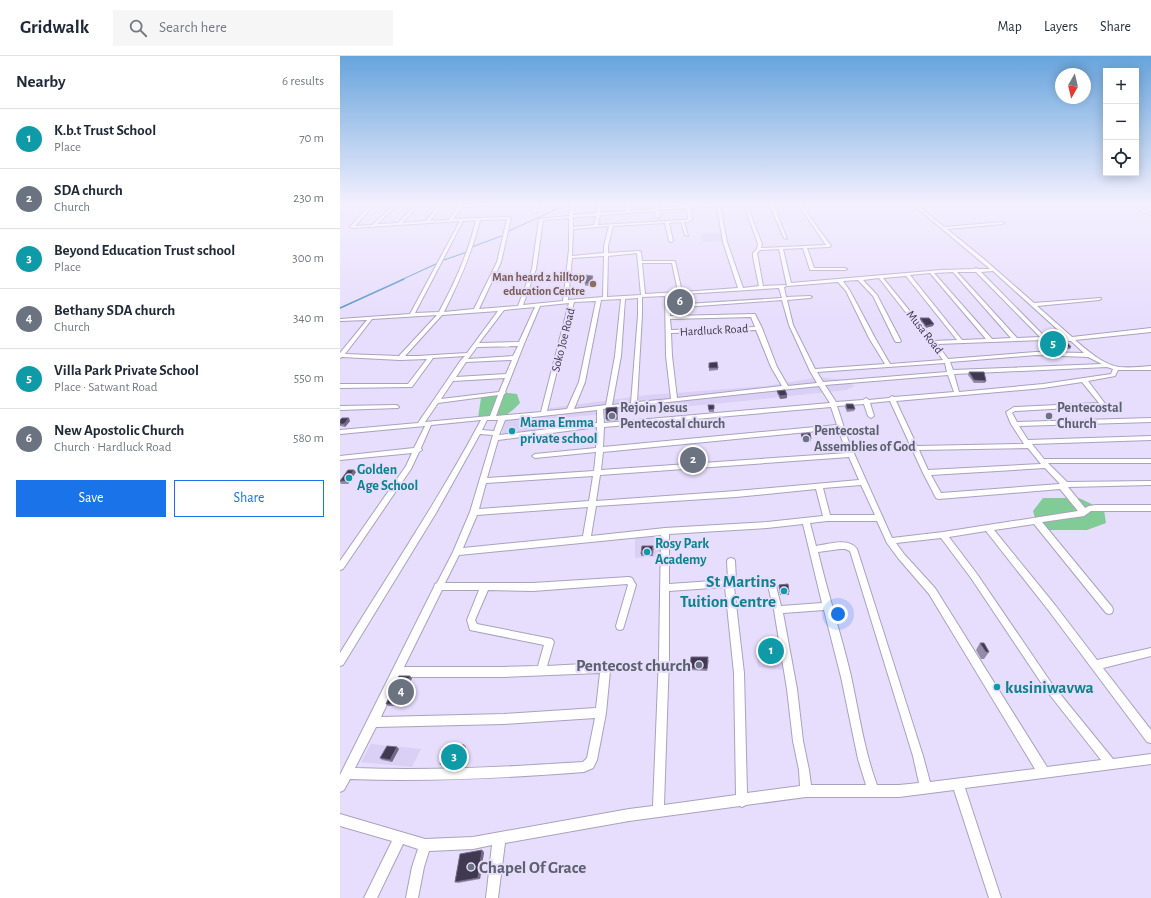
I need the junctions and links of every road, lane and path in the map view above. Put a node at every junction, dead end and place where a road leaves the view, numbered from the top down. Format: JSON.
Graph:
{"nodes":[{"id":1,"x":450,"y":242,"type":"edge"},
{"id":2,"x":472,"y":242,"type":"edge"},
{"id":3,"x":504,"y":242,"type":"edge"},
{"id":4,"x":537,"y":242,"type":"edge"},
{"id":5,"x":572,"y":242,"type":"edge"},
{"id":6,"x":608,"y":242,"type":"edge"},
{"id":7,"x":725,"y":242,"type":"edge"},
{"id":8,"x":759,"y":242,"type":"edge"},
{"id":9,"x":828,"y":242,"type":"edge"},
{"id":10,"x":961,"y":242,"type":"edge"},
{"id":11,"x":805,"y":248,"type":"junction"},
{"id":12,"x":759,"y":249,"type":"junction"},
{"id":13,"x":781,"y":249,"type":"junction"},
{"id":14,"x":605,"y":254,"type":"junction"},
{"id":15,"x":571,"y":257,"type":"junction"},
{"id":16,"x":640,"y":262,"type":"junction"},
{"id":17,"x":845,"y":269,"type":"dead end"},
{"id":18,"x":976,"y":269,"type":"junction"},
{"id":19,"x":993,"y":270,"type":"junction"},
{"id":20,"x":954,"y":271,"type":"junction"},
{"id":21,"x":931,"y":272,"type":"junction"},
{"id":22,"x":907,"y":274,"type":"junction"},
{"id":23,"x":815,"y":276,"type":"junction"},
{"id":24,"x":880,"y":277,"type":"junction"},
{"id":25,"x":860,"y":279,"type":"junction"},
{"id":26,"x":840,"y":281,"type":"junction"},
{"id":27,"x":789,"y":285,"type":"junction"},
{"id":28,"x":781,"y":286,"type":"junction"},
{"id":29,"x":761,"y":287,"type":"junction"},
{"id":30,"x":741,"y":289,"type":"junction"},
{"id":31,"x":680,"y":293,"type":"junction"},
{"id":32,"x":667,"y":295,"type":"junction"},
{"id":33,"x":642,"y":296,"type":"junction"},
{"id":34,"x":623,"y":298,"type":"junction"},
{"id":35,"x":810,"y":298,"type":"dead end"},
{"id":36,"x":1098,"y":298,"type":"dead end"},
{"id":37,"x":602,"y":299,"type":"junction"},
{"id":38,"x":785,"y":299,"type":"junction"},
{"id":39,"x":572,"y":301,"type":"junction"},
{"id":40,"x":565,"y":302,"type":"junction"},
{"id":41,"x":1033,"y":305,"type":"junction"},
{"id":42,"x":538,"y":306,"type":"junction"},
{"id":43,"x":668,"y":306,"type":"junction"},
{"id":44,"x":520,"y":307,"type":"junction"},
{"id":45,"x":502,"y":309,"type":"junction"},
{"id":46,"x":476,"y":311,"type":"junction"},
{"id":47,"x":440,"y":314,"type":"junction"},
{"id":48,"x":411,"y":316,"type":"junction"},
{"id":49,"x":668,"y":318,"type":"junction"},
{"id":50,"x":370,"y":319,"type":"junction"},
{"id":51,"x":340,"y":320,"type":"edge"},
{"id":52,"x":759,"y":328,"type":"junction"},
{"id":53,"x":1151,"y":330,"type":"edge"},
{"id":54,"x":668,"y":332,"type":"junction"},
{"id":55,"x":1044,"y":338,"type":"junction"},
{"id":56,"x":1015,"y":339,"type":"junction"},
{"id":57,"x":990,"y":340,"type":"junction"},
{"id":58,"x":1072,"y":340,"type":"junction"},
{"id":59,"x":898,"y":341,"type":"dead end"},
{"id":60,"x":960,"y":341,"type":"junction"},
{"id":61,"x":934,"y":343,"type":"junction"},
{"id":62,"x":521,"y":344,"type":"junction"},
{"id":63,"x":476,"y":345,"type":"junction"},
{"id":64,"x":469,"y":354,"type":"junction"},
{"id":65,"x":340,"y":355,"type":"edge"},
{"id":66,"x":1090,"y":355,"type":"junction"},
{"id":67,"x":431,"y":357,"type":"junction"},
{"id":68,"x":400,"y":358,"type":"junction"},
{"id":69,"x":515,"y":358,"type":"junction"},
{"id":70,"x":947,"y":361,"type":"junction"},
{"id":71,"x":463,"y":362,"type":"junction"},
{"id":72,"x":889,"y":366,"type":"junction"},
{"id":73,"x":1105,"y":366,"type":"junction"},
{"id":74,"x":1151,"y":368,"type":"edge"},
{"id":75,"x":1116,"y":369,"type":"junction"},
{"id":76,"x":813,"y":371,"type":"junction"},
{"id":77,"x":950,"y":372,"type":"junction"},
{"id":78,"x":509,"y":376,"type":"junction"},
{"id":79,"x":451,"y":379,"type":"junction"},
{"id":80,"x":1084,"y":380,"type":"junction"},
{"id":81,"x":821,"y":384,"type":"junction"},
{"id":82,"x":340,"y":386,"type":"edge"},
{"id":83,"x":786,"y":388,"type":"junction"},
{"id":84,"x":503,"y":393,"type":"junction"},
{"id":85,"x":957,"y":393,"type":"junction"},
{"id":86,"x":892,"y":398,"type":"junction"},
{"id":87,"x":674,"y":400,"type":"junction"},
{"id":88,"x":866,"y":400,"type":"junction"},
{"id":89,"x":436,"y":401,"type":"junction"},
{"id":90,"x":833,"y":403,"type":"junction"},
{"id":91,"x":634,"y":404,"type":"junction"},
{"id":92,"x":396,"y":407,"type":"dead end"},
{"id":93,"x":609,"y":407,"type":"junction"},
{"id":94,"x":340,"y":408,"type":"edge"},
{"id":95,"x":600,"y":408,"type":"junction"},
{"id":96,"x":570,"y":410,"type":"junction"},
{"id":97,"x":544,"y":412,"type":"junction"},
{"id":98,"x":871,"y":416,"type":"dead end"},
{"id":99,"x":489,"y":418,"type":"junction"},
{"id":100,"x":502,"y":418,"type":"junction"},
{"id":101,"x":1151,"y":420,"type":"edge"},
{"id":102,"x":429,"y":423,"type":"junction"},
{"id":103,"x":420,"y":424,"type":"junction"},
{"id":104,"x":1014,"y":424,"type":"junction"},
{"id":105,"x":601,"y":425,"type":"junction"},
{"id":106,"x":840,"y":427,"type":"junction"},
{"id":107,"x":340,"y":432,"type":"edge"},
{"id":108,"x":478,"y":432,"type":"junction"},
{"id":109,"x":496,"y":436,"type":"junction"},
{"id":110,"x":1151,"y":438,"type":"edge"},
{"id":111,"x":1029,"y":444,"type":"junction"},
{"id":112,"x":914,"y":448,"type":"junction"},
{"id":113,"x":600,"y":449,"type":"junction"},
{"id":114,"x":418,"y":450,"type":"junction"},
{"id":115,"x":851,"y":455,"type":"junction"},
{"id":116,"x":535,"y":456,"type":"dead end"},
{"id":117,"x":340,"y":458,"type":"edge"},
{"id":118,"x":1151,"y":460,"type":"edge"},
{"id":119,"x":1045,"y":464,"type":"junction"},
{"id":120,"x":926,"y":473,"type":"junction"},
{"id":121,"x":598,"y":474,"type":"junction"},
{"id":122,"x":484,"y":481,"type":"junction"},
{"id":123,"x":864,"y":482,"type":"junction"},
{"id":124,"x":1151,"y":483,"type":"edge"},
{"id":125,"x":819,"y":486,"type":"junction"},
{"id":126,"x":1065,"y":486,"type":"junction"},
{"id":127,"x":593,"y":504,"type":"junction"},
{"id":128,"x":1151,"y":508,"type":"edge"},
{"id":129,"x":474,"y":512,"type":"junction"},
{"id":130,"x":1084,"y":513,"type":"junction"},
{"id":131,"x":826,"y":518,"type":"junction"},
{"id":132,"x":880,"y":518,"type":"junction"},
{"id":133,"x":806,"y":521,"type":"junction"},
{"id":134,"x":1036,"y":521,"type":"junction"},
{"id":135,"x":988,"y":528,"type":"junction"},
{"id":136,"x":665,"y":531,"type":"junction"},
{"id":137,"x":943,"y":535,"type":"junction"},
{"id":138,"x":587,"y":539,"type":"junction"},
{"id":139,"x":890,"y":541,"type":"junction"},
{"id":140,"x":813,"y":550,"type":"junction"},
{"id":141,"x":456,"y":552,"type":"junction"},
{"id":142,"x":731,"y":561,"type":"dead end"},
{"id":143,"x":340,"y":567,"type":"edge"},
{"id":144,"x":729,"y":584,"type":"junction"},
{"id":145,"x":438,"y":586,"type":"junction"},
{"id":146,"x":485,"y":587,"type":"junction"},
{"id":147,"x":664,"y":588,"type":"junction"},
{"id":148,"x":826,"y":606,"type":"junction"},
{"id":149,"x":778,"y":610,"type":"junction"},
{"id":150,"x":1109,"y":610,"type":"dead end"},
{"id":151,"x":620,"y":626,"type":"dead end"},
{"id":152,"x":1151,"y":652,"type":"edge"},
{"id":153,"x":340,"y":662,"type":"edge"},
{"id":154,"x":1096,"y":665,"type":"junction"},
{"id":155,"x":541,"y":671,"type":"junction"},
{"id":156,"x":398,"y":672,"type":"junction"},
{"id":157,"x":601,"y":713,"type":"junction"},
{"id":158,"x":373,"y":722,"type":"junction"},
{"id":159,"x":1151,"y":738,"type":"edge"},
{"id":160,"x":1151,"y":759,"type":"edge"},
{"id":161,"x":1112,"y":764,"type":"junction"},
{"id":162,"x":347,"y":773,"type":"junction"},
{"id":163,"x":1044,"y":773,"type":"junction"},
{"id":164,"x":958,"y":784,"type":"junction"},
{"id":165,"x":340,"y":786,"type":"edge"},
{"id":166,"x":926,"y":787,"type":"junction"},
{"id":167,"x":806,"y":791,"type":"junction"},
{"id":168,"x":873,"y":791,"type":"junction"},
{"id":169,"x":742,"y":801,"type":"junction"},
{"id":170,"x":658,"y":811,"type":"junction"},
{"id":171,"x":340,"y":820,"type":"edge"},
{"id":172,"x":399,"y":839,"type":"junction"},
{"id":173,"x":499,"y":840,"type":"junction"},
{"id":174,"x":425,"y":845,"type":"junction"},
{"id":175,"x":370,"y":898,"type":"edge"},
{"id":176,"x":412,"y":898,"type":"edge"},
{"id":177,"x":492,"y":898,"type":"edge"},
{"id":178,"x":996,"y":898,"type":"edge"}],
"edges":[{"from":1,"to":48,"type":"street"},
{"from":2,"to":47,"type":"street"},
{"from":3,"to":46,"type":"street"},
{"from":4,"to":44,"type":"street"},
{"from":5,"to":15,"type":"street","name":"Soko Joe Road"},
{"from":6,"to":14,"type":"street"},
{"from":7,"to":30,"type":"street"},
{"from":8,"to":12,"type":"street"},
{"from":9,"to":11,"type":"street"},
{"from":10,"to":19,"type":"street"},
{"from":11,"to":13,"type":"street"},
{"from":11,"to":23,"type":"street"},
{"from":12,"to":13,"type":"street"},
{"from":12,"to":29,"type":"street"},
{"from":13,"to":27,"type":"street"},
{"from":14,"to":15,"type":"street"},
{"from":14,"to":16,"type":"street"},
{"from":14,"to":37,"type":"street"},
{"from":15,"to":40,"type":"street","name":"Soko Joe Road"},
{"from":16,"to":31,"type":"street"},
{"from":16,"to":33,"type":"street"},
{"from":17,"to":23,"type":"street"},
{"from":18,"to":19,"type":"street"},
{"from":18,"to":20,"type":"street"},
{"from":18,"to":55,"type":"street"},
{"from":19,"to":41,"type":"street"},
{"from":20,"to":21,"type":"street"},
{"from":20,"to":56,"type":"street"},
{"from":21,"to":22,"type":"street"},
{"from":21,"to":57,"type":"street"},
{"from":22,"to":24,"type":"street"},
{"from":22,"to":60,"type":"street"},
{"from":23,"to":26,"type":"street"},
{"from":23,"to":27,"type":"street"},
{"from":24,"to":25,"type":"street"},
{"from":24,"to":61,"type":"street","name":"Musa Road"},
{"from":25,"to":26,"type":"street"},
{"from":25,"to":59,"type":"street"},
{"from":26,"to":72,"type":"street"},
{"from":27,"to":28,"type":"street"},
{"from":28,"to":29,"type":"street"},
{"from":28,"to":38,"type":"street"},
{"from":29,"to":30,"type":"street"},
{"from":30,"to":31,"type":"street"},
{"from":31,"to":32,"type":"street"},
{"from":32,"to":33,"type":"street"},
{"from":32,"to":43,"type":"street"},
{"from":33,"to":34,"type":"street"},
{"from":33,"to":91,"type":"street"},
{"from":34,"to":37,"type":"street"},
{"from":34,"to":93,"type":"street"},
{"from":35,"to":38,"type":"street"},
{"from":36,"to":41,"type":"street"},
{"from":37,"to":39,"type":"street"},
{"from":37,"to":96,"type":"street"},
{"from":38,"to":43,"type":"street"},
{"from":38,"to":76,"type":"street"},
{"from":39,"to":40,"type":"street","name":"Soko Joe Road"},
{"from":39,"to":97,"type":"street","name":"Soko Joe Road"},
{"from":40,"to":42,"type":"street"},
{"from":41,"to":58,"type":"street"},
{"from":42,"to":44,"type":"street"},
{"from":42,"to":62,"type":"street"},
{"from":43,"to":49,"type":"street"},
{"from":44,"to":45,"type":"street"},
{"from":45,"to":46,"type":"street"},
{"from":45,"to":63,"type":"street"},
{"from":46,"to":47,"type":"street"},
{"from":47,"to":48,"type":"street"},
{"from":47,"to":68,"type":"street"},
{"from":48,"to":50,"type":"street"},
{"from":49,"to":52,"type":"street"},
{"from":49,"to":54,"type":"street"},
{"from":50,"to":51,"type":"street"},
{"from":50,"to":65,"type":"street"},
{"from":52,"to":54,"type":"street","name":"Hardluck Road"},
{"from":52,"to":83,"type":"street"},
{"from":53,"to":58,"type":"street"},
{"from":54,"to":87,"type":"street"},
{"from":55,"to":56,"type":"street"},
{"from":55,"to":58,"type":"street"},
{"from":56,"to":57,"type":"street"},
{"from":57,"to":60,"type":"street"},
{"from":58,"to":66,"type":"street"},
{"from":60,"to":61,"type":"street"},
{"from":61,"to":70,"type":"street","name":"Musa Road"},
{"from":62,"to":63,"type":"street"},
{"from":62,"to":69,"type":"street"},
{"from":63,"to":64,"type":"street"},
{"from":64,"to":67,"type":"street"},
{"from":64,"to":71,"type":"street"},
{"from":65,"to":68,"type":"street"},
{"from":66,"to":70,"type":"street"},
{"from":66,"to":73,"type":"street"},
{"from":67,"to":68,"type":"street"},
{"from":67,"to":82,"type":"street"},
{"from":69,"to":71,"type":"street"},
{"from":69,"to":78,"type":"street"},
{"from":70,"to":72,"type":"street"},
{"from":70,"to":77,"type":"street","name":"Musa Road"},
{"from":71,"to":79,"type":"street"},
{"from":72,"to":76,"type":"street"},
{"from":73,"to":75,"type":"street"},
{"from":73,"to":77,"type":"street"},
{"from":74,"to":75,"type":"street"},
{"from":75,"to":80,"type":"street"},
{"from":76,"to":81,"type":"street"},
{"from":77,"to":81,"type":"street"},
{"from":77,"to":85,"type":"street","name":"Musa Road"},
{"from":78,"to":79,"type":"street"},
{"from":78,"to":84,"type":"street"},
{"from":79,"to":89,"type":"street"},
{"from":80,"to":85,"type":"street"},
{"from":80,"to":104,"type":"street"},
{"from":81,"to":83,"type":"street"},
{"from":81,"to":90,"type":"street"},
{"from":83,"to":87,"type":"street"},
{"from":84,"to":89,"type":"street"},
{"from":84,"to":99,"type":"street"},
{"from":85,"to":86,"type":"street"},
{"from":86,"to":88,"type":"street"},
{"from":86,"to":112,"type":"street"},
{"from":87,"to":91,"type":"street"},
{"from":88,"to":90,"type":"street"},
{"from":88,"to":98,"type":"street"},
{"from":89,"to":103,"type":"street"},
{"from":90,"to":105,"type":"street"},
{"from":90,"to":106,"type":"street"},
{"from":91,"to":93,"type":"street"},
{"from":92,"to":94,"type":"street"},
{"from":93,"to":95,"type":"street"},
{"from":95,"to":96,"type":"street"},
{"from":95,"to":105,"type":"street"},
{"from":96,"to":97,"type":"street"},
{"from":97,"to":100,"type":"street"},
{"from":99,"to":100,"type":"street"},
{"from":99,"to":102,"type":"street"},
{"from":99,"to":108,"type":"street"},
{"from":100,"to":109,"type":"street"},
{"from":101,"to":104,"type":"street"},
{"from":102,"to":103,"type":"street"},
{"from":102,"to":114,"type":"street"},
{"from":103,"to":107,"type":"street"},
{"from":104,"to":111,"type":"street"},
{"from":105,"to":109,"type":"street"},
{"from":105,"to":113,"type":"street"},
{"from":106,"to":113,"type":"street"},
{"from":106,"to":115,"type":"street"},
{"from":108,"to":109,"type":"street"},
{"from":108,"to":153,"type":"street"},
{"from":109,"to":122,"type":"street"},
{"from":110,"to":111,"type":"street"},
{"from":111,"to":112,"type":"street"},
{"from":111,"to":119,"type":"street"},
{"from":112,"to":120,"type":"street"},
{"from":113,"to":116,"type":"street"},
{"from":113,"to":121,"type":"street"},
{"from":114,"to":117,"type":"street"},
{"from":114,"to":143,"type":"street"},
{"from":115,"to":121,"type":"street"},
{"from":115,"to":123,"type":"street"},
{"from":118,"to":119,"type":"street"},
{"from":119,"to":120,"type":"street"},
{"from":119,"to":126,"type":"street"},
{"from":120,"to":126,"type":"street"},
{"from":121,"to":122,"type":"street"},
{"from":121,"to":127,"type":"street"},
{"from":122,"to":129,"type":"street"},
{"from":123,"to":125,"type":"street"},
{"from":123,"to":132,"type":"street"},
{"from":124,"to":126,"type":"street"},
{"from":125,"to":127,"type":"street"},
{"from":125,"to":131,"type":"street"},
{"from":126,"to":130,"type":"street"},
{"from":127,"to":129,"type":"street"},
{"from":127,"to":138,"type":"street"},
{"from":128,"to":130,"type":"street"},
{"from":129,"to":141,"type":"street"},
{"from":130,"to":134,"type":"street"},
{"from":131,"to":132,"type":"street"},
{"from":131,"to":133,"type":"street"},
{"from":132,"to":139,"type":"street"},
{"from":133,"to":136,"type":"street"},
{"from":133,"to":140,"type":"street"},
{"from":134,"to":135,"type":"street"},
{"from":134,"to":150,"type":"street"},
{"from":135,"to":137,"type":"street"},
{"from":135,"to":154,"type":"street"},
{"from":136,"to":138,"type":"street"},
{"from":136,"to":147,"type":"street"},
{"from":137,"to":139,"type":"street"},
{"from":137,"to":161,"type":"street"},
{"from":138,"to":141,"type":"street"},
{"from":139,"to":163,"type":"street"},
{"from":140,"to":148,"type":"street"},
{"from":140,"to":166,"type":"street"},
{"from":141,"to":145,"type":"street"},
{"from":142,"to":144,"type":"street"},
{"from":144,"to":147,"type":"street"},
{"from":144,"to":149,"type":"street"},
{"from":144,"to":169,"type":"street"},
{"from":145,"to":146,"type":"street"},
{"from":145,"to":156,"type":"street"},
{"from":146,"to":151,"type":"street"},
{"from":146,"to":155,"type":"street"},
{"from":147,"to":170,"type":"street"},
{"from":148,"to":149,"type":"street"},
{"from":148,"to":168,"type":"street"},
{"from":149,"to":167,"type":"street"},
{"from":152,"to":154,"type":"street"},
{"from":154,"to":159,"type":"street"},
{"from":155,"to":156,"type":"street"},
{"from":155,"to":157,"type":"street"},
{"from":156,"to":158,"type":"street"},
{"from":157,"to":158,"type":"street"},
{"from":157,"to":162,"type":"street"},
{"from":158,"to":162,"type":"street"},
{"from":160,"to":161,"type":"street"},
{"from":161,"to":163,"type":"street"},
{"from":162,"to":165,"type":"street"},
{"from":163,"to":164,"type":"street"},
{"from":164,"to":166,"type":"street"},
{"from":164,"to":178,"type":"street"},
{"from":166,"to":168,"type":"street"},
{"from":167,"to":168,"type":"street"},
{"from":167,"to":169,"type":"street"},
{"from":169,"to":170,"type":"street"},
{"from":170,"to":173,"type":"street"},
{"from":171,"to":172,"type":"street"},
{"from":172,"to":174,"type":"street"},
{"from":172,"to":175,"type":"street"},
{"from":173,"to":174,"type":"street"},
{"from":173,"to":177,"type":"street"},
{"from":174,"to":176,"type":"street"}]}
